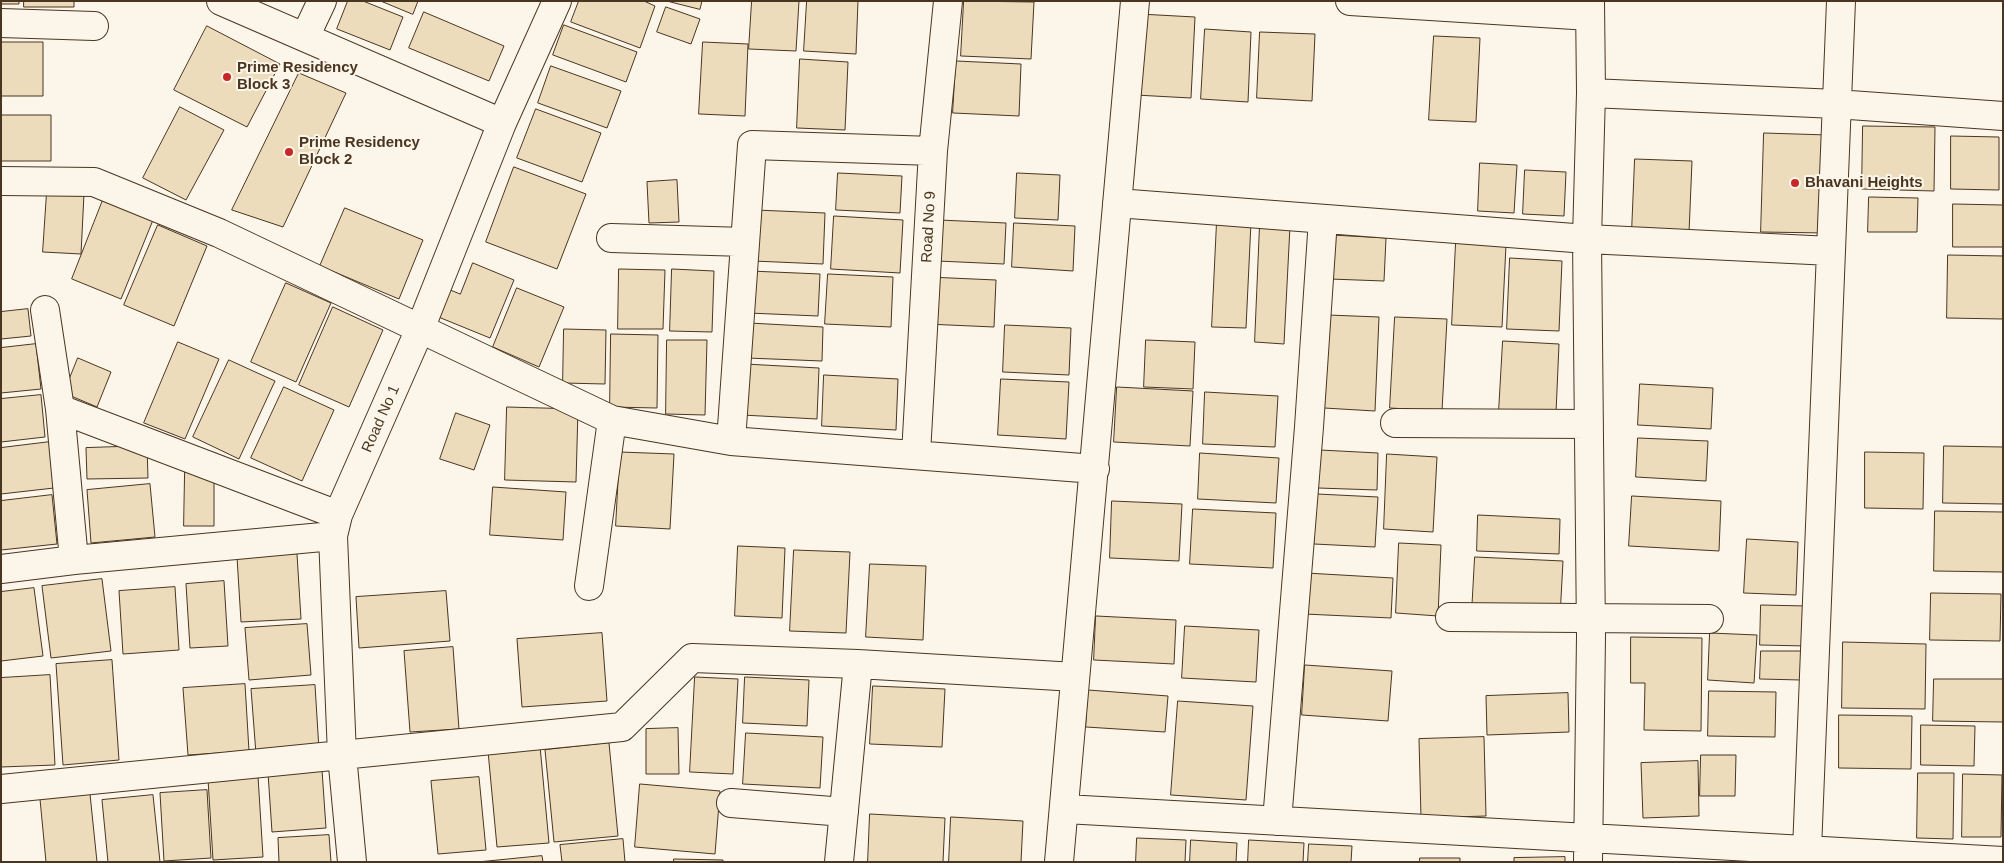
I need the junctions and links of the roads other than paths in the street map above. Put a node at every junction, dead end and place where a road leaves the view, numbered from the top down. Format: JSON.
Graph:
{"nodes":[{"id":1,"x":222,"y":1,"type":"edge"},
{"id":2,"x":322,"y":1,"type":"edge"},
{"id":3,"x":557,"y":1,"type":"edge"},
{"id":4,"x":948,"y":1,"type":"edge"},
{"id":5,"x":1135,"y":1,"type":"edge"},
{"id":6,"x":1350,"y":1,"type":"edge"},
{"id":7,"x":1841,"y":1,"type":"edge"},
{"id":8,"x":1590,"y":9,"type":"edge"},
{"id":9,"x":1,"y":23,"type":"edge"},
{"id":10,"x":94,"y":26,"type":"dead end"},
{"id":11,"x":305,"y":37,"type":"junction"},
{"id":12,"x":1591,"y":93,"type":"junction"},
{"id":13,"x":1836,"y":104,"type":"junction"},
{"id":14,"x":2003,"y":116,"type":"edge"},
{"id":15,"x":502,"y":123,"type":"junction"},
{"id":16,"x":933,"y":151,"type":"junction"},
{"id":17,"x":1,"y":181,"type":"edge"},
{"id":18,"x":1116,"y":203,"type":"junction"},
{"id":19,"x":1322,"y":219,"type":"junction"},
{"id":20,"x":611,"y":238,"type":"dead end"},
{"id":21,"x":1587,"y":239,"type":"junction"},
{"id":22,"x":745,"y":242,"type":"junction"},
{"id":23,"x":1831,"y":251,"type":"junction"},
{"id":24,"x":45,"y":310,"type":"dead end"},
{"id":25,"x":420,"y":329,"type":"junction"},
{"id":26,"x":60,"y":409,"type":"junction"},
{"id":27,"x":612,"y":420,"type":"junction"},
{"id":28,"x":1395,"y":423,"type":"dead end"},
{"id":29,"x":1589,"y":424,"type":"junction"},
{"id":30,"x":732,"y":441,"type":"junction"},
{"id":31,"x":916,"y":454,"type":"junction"},
{"id":32,"x":1094,"y":469,"type":"junction"},
{"id":33,"x":335,"y":526,"type":"junction"},
{"id":34,"x":74,"y":560,"type":"junction"},
{"id":35,"x":1,"y":569,"type":"edge"},
{"id":36,"x":589,"y":586,"type":"dead end"},
{"id":37,"x":1450,"y":616,"type":"dead end"},
{"id":38,"x":1591,"y":619,"type":"junction"},
{"id":39,"x":1709,"y":619,"type":"dead end"},
{"id":40,"x":858,"y":664,"type":"junction"},
{"id":41,"x":1075,"y":677,"type":"junction"},
{"id":42,"x":342,"y":755,"type":"junction"},
{"id":43,"x":1,"y":789,"type":"edge"},
{"id":44,"x":731,"y":802,"type":"dead end"},
{"id":45,"x":1065,"y":809,"type":"junction"},
{"id":46,"x":844,"y":812,"type":"junction"},
{"id":47,"x":1277,"y":821,"type":"junction"},
{"id":48,"x":1587,"y":850,"type":"edge"},
{"id":49,"x":1807,"y":850,"type":"junction"},
{"id":50,"x":2003,"y":861,"type":"edge"},
{"id":51,"x":352,"y":862,"type":"edge"},
{"id":52,"x":840,"y":862,"type":"edge"},
{"id":53,"x":1059,"y":862,"type":"edge"}],
"edges":[{"from":1,"to":11,"type":"street"},
{"from":2,"to":11,"type":"street"},
{"from":3,"to":15,"type":"street","name":"Road No 1"},
{"from":4,"to":16,"type":"street","name":"Road No 9"},
{"from":5,"to":18,"type":"street"},
{"from":6,"to":8,"type":"street"},
{"from":7,"to":13,"type":"street"},
{"from":8,"to":12,"type":"street"},
{"from":9,"to":10,"type":"street"},
{"from":11,"to":15,"type":"street"},
{"from":12,"to":13,"type":"street"},
{"from":12,"to":21,"type":"street"},
{"from":13,"to":14,"type":"street"},
{"from":13,"to":23,"type":"street"},
{"from":15,"to":25,"type":"street","name":"Road No 1"},
{"from":16,"to":22,"type":"street"},
{"from":16,"to":31,"type":"street","name":"Road No 9"},
{"from":17,"to":25,"type":"street"},
{"from":18,"to":19,"type":"street"},
{"from":18,"to":32,"type":"street"},
{"from":19,"to":21,"type":"street"},
{"from":19,"to":47,"type":"street"},
{"from":20,"to":22,"type":"street"},
{"from":21,"to":23,"type":"street"},
{"from":21,"to":29,"type":"street"},
{"from":22,"to":30,"type":"street"},
{"from":23,"to":49,"type":"street"},
{"from":24,"to":26,"type":"street"},
{"from":25,"to":27,"type":"street"},
{"from":25,"to":33,"type":"street","name":"Road No 1"},
{"from":26,"to":33,"type":"street"},
{"from":26,"to":34,"type":"street"},
{"from":27,"to":30,"type":"street"},
{"from":27,"to":36,"type":"street"},
{"from":28,"to":29,"type":"street"},
{"from":29,"to":38,"type":"street"},
{"from":30,"to":31,"type":"street"},
{"from":31,"to":32,"type":"street"},
{"from":32,"to":41,"type":"street"},
{"from":33,"to":34,"type":"street"},
{"from":33,"to":42,"type":"street","name":"Road No 1"},
{"from":34,"to":35,"type":"street"},
{"from":37,"to":38,"type":"street"},
{"from":38,"to":39,"type":"street"},
{"from":38,"to":48,"type":"street"},
{"from":40,"to":41,"type":"street"},
{"from":40,"to":42,"type":"street"},
{"from":40,"to":46,"type":"street"},
{"from":41,"to":45,"type":"street"},
{"from":42,"to":43,"type":"street"},
{"from":42,"to":51,"type":"street","name":"Road No 1"},
{"from":44,"to":46,"type":"street"},
{"from":45,"to":47,"type":"street"},
{"from":45,"to":53,"type":"street"},
{"from":46,"to":52,"type":"street"},
{"from":47,"to":48,"type":"street"},
{"from":48,"to":49,"type":"street"},
{"from":49,"to":50,"type":"street"}]}
